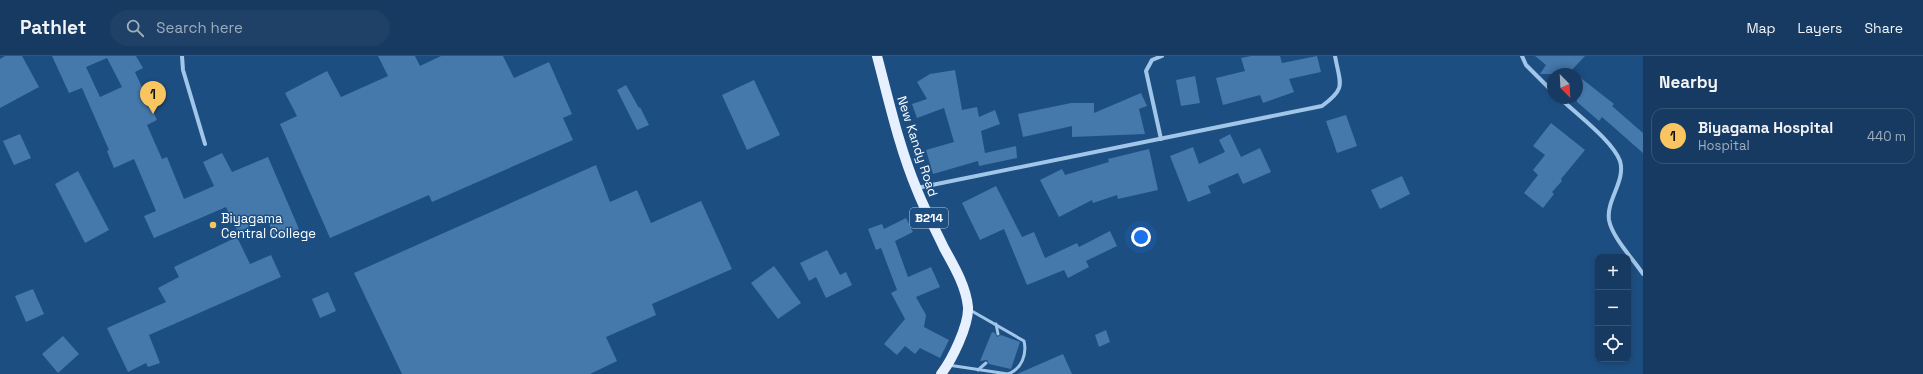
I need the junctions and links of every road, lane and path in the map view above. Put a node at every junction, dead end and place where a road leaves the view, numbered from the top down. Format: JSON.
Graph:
{"nodes":[{"id":1,"x":182,"y":56,"type":"edge"},
{"id":2,"x":877,"y":56,"type":"edge"},
{"id":3,"x":1162,"y":56,"type":"edge"},
{"id":4,"x":1335,"y":56,"type":"edge"},
{"id":5,"x":1522,"y":56,"type":"edge"},
{"id":6,"x":1547,"y":86,"type":"edge"},
{"id":7,"x":1566,"y":104,"type":"edge"},
{"id":8,"x":1161,"y":139,"type":"junction"},
{"id":9,"x":205,"y":144,"type":"dead end"},
{"id":10,"x":916,"y":189,"type":"junction"},
{"id":11,"x":1643,"y":274,"type":"edge"},
{"id":12,"x":968,"y":309,"type":"junction"},
{"id":13,"x":996,"y":324,"type":"junction"},
{"id":14,"x":998,"y":334,"type":"dead end"},
{"id":15,"x":986,"y":363,"type":"dead end"},
{"id":16,"x":948,"y":366,"type":"junction"},
{"id":17,"x":978,"y":370,"type":"junction"},
{"id":18,"x":941,"y":374,"type":"edge"},
{"id":19,"x":1008,"y":374,"type":"edge"}],
"edges":[{"from":1,"to":9,"type":"street"},
{"from":2,"to":10,"type":"main road","name":"New Kandy Road","number":"B214"},
{"from":3,"to":8,"type":"street"},
{"from":4,"to":8,"type":"street"},
{"from":5,"to":6,"type":"street"},
{"from":7,"to":11,"type":"street"},
{"from":8,"to":10,"type":"street"},
{"from":10,"to":12,"type":"main road","name":"New Kandy Road","number":"B214"},
{"from":12,"to":13,"type":"lane"},
{"from":12,"to":16,"type":"main road","name":"New Kandy Road","number":"B214"},
{"from":13,"to":14,"type":"lane"},
{"from":13,"to":19,"type":"lane"},
{"from":15,"to":17,"type":"lane"},
{"from":16,"to":17,"type":"lane"},
{"from":16,"to":18,"type":"main road","name":"New Kandy Road","number":"B214"},
{"from":17,"to":19,"type":"lane"}]}
